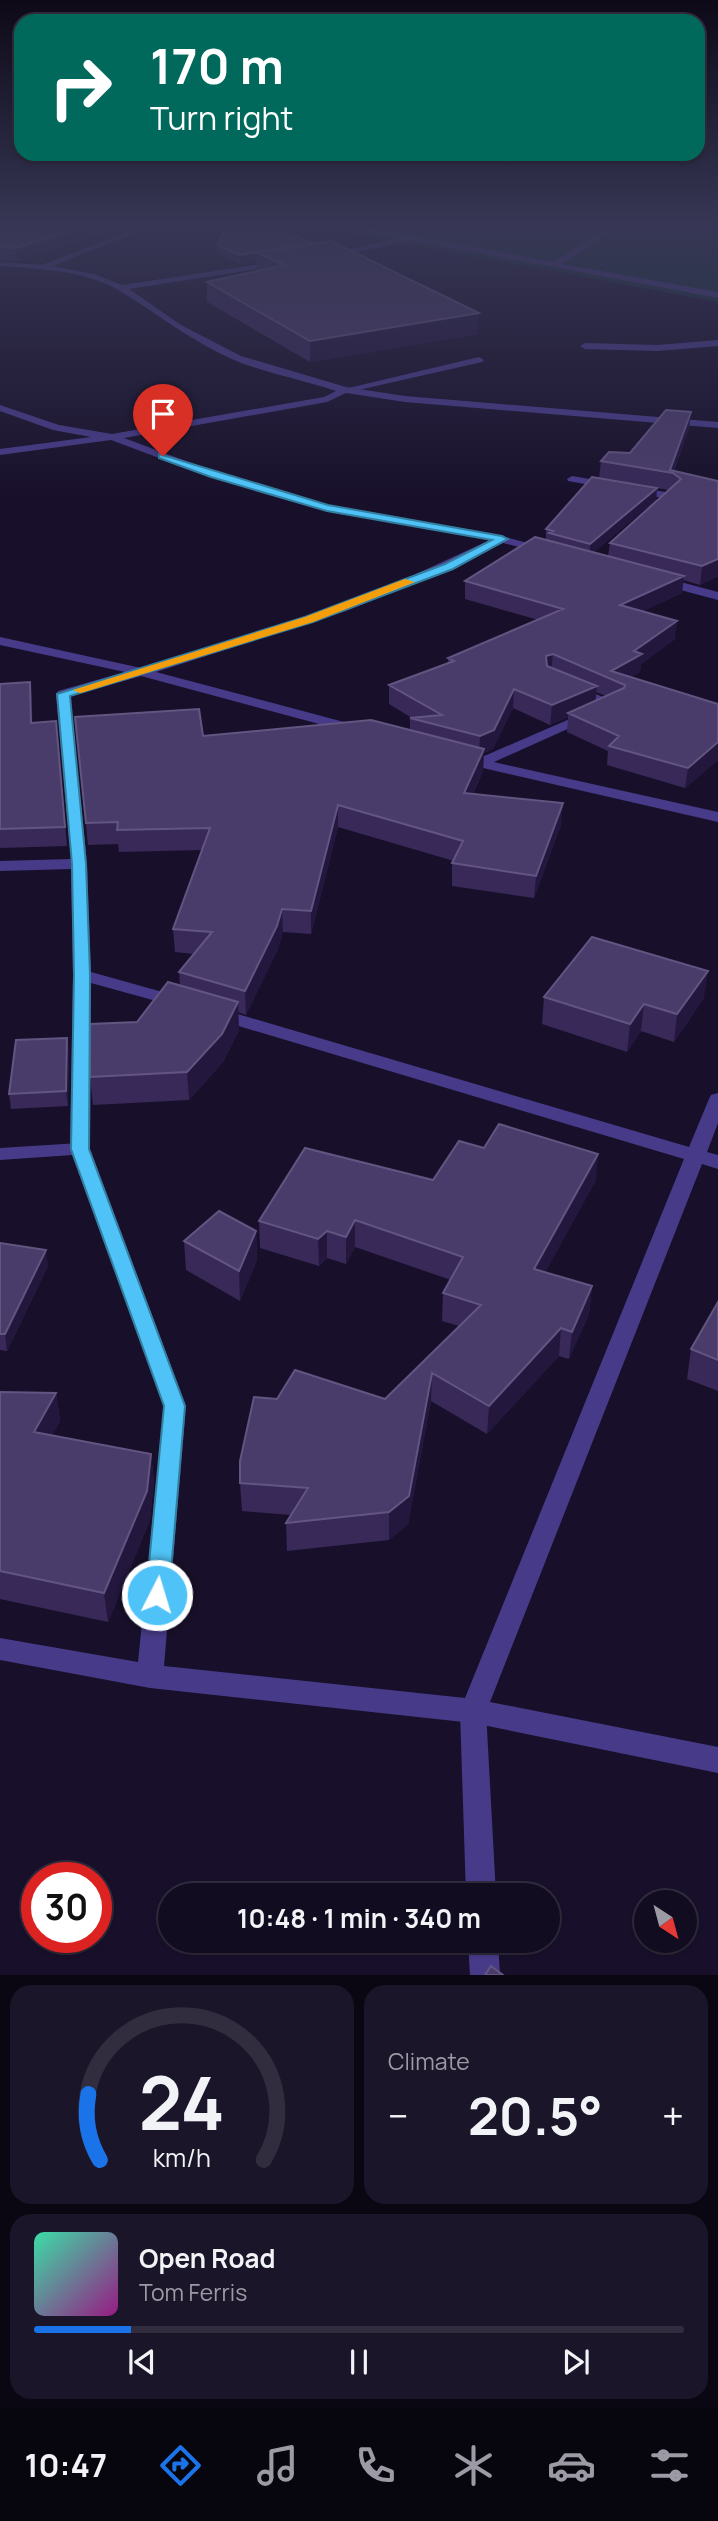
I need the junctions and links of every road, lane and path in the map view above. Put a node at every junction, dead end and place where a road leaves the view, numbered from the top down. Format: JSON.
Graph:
{"nodes":[{"id":1,"x":161,"y":315,"type":"edge"},
{"id":2,"x":718,"y":343,"type":"edge"},
{"id":3,"x":584,"y":346,"type":"dead end"},
{"id":4,"x":479,"y":360,"type":"dead end"},
{"id":5,"x":345,"y":390,"type":"junction"},
{"id":6,"x":0,"y":408,"type":"edge"},
{"id":7,"x":718,"y":425,"type":"edge"},
{"id":8,"x":111,"y":437,"type":"junction"},
{"id":9,"x":0,"y":452,"type":"edge"},
{"id":10,"x":572,"y":479,"type":"dead end"},
{"id":11,"x":653,"y":513,"type":"edge"},
{"id":12,"x":502,"y":539,"type":"junction"},
{"id":13,"x":555,"y":552,"type":"edge"},
{"id":14,"x":656,"y":579,"type":"edge"},
{"id":15,"x":718,"y":596,"type":"edge"},
{"id":16,"x":0,"y":641,"type":"edge"},
{"id":17,"x":142,"y":672,"type":"junction"},
{"id":18,"x":564,"y":684,"type":"edge"},
{"id":19,"x":363,"y":732,"type":"edge"},
{"id":20,"x":441,"y":753,"type":"edge"},
{"id":21,"x":480,"y":763,"type":"junction"},
{"id":22,"x":718,"y":817,"type":"edge"},
{"id":23,"x":79,"y":864,"type":"junction"},
{"id":24,"x":0,"y":866,"type":"edge"},
{"id":25,"x":82,"y":975,"type":"junction"},
{"id":26,"x":718,"y":1099,"type":"edge"},
{"id":27,"x":80,"y":1149,"type":"junction"},
{"id":28,"x":694,"y":1153,"type":"junction"},
{"id":29,"x":0,"y":1154,"type":"edge"},
{"id":30,"x":718,"y":1162,"type":"edge"},
{"id":31,"x":0,"y":1648,"type":"edge"},
{"id":32,"x":150,"y":1676,"type":"junction"},
{"id":33,"x":473,"y":1711,"type":"junction"},
{"id":34,"x":718,"y":1760,"type":"edge"},
{"id":35,"x":480,"y":1883,"type":"edge"},
{"id":36,"x":484,"y":1953,"type":"edge"},
{"id":37,"x":485,"y":1975,"type":"edge"}],
"edges":[{"from":1,"to":5,"type":"street"},
{"from":2,"to":3,"type":"street"},
{"from":4,"to":5,"type":"street"},
{"from":5,"to":7,"type":"street"},
{"from":5,"to":8,"type":"street"},
{"from":6,"to":8,"type":"street"},
{"from":8,"to":9,"type":"street"},
{"from":8,"to":12,"type":"street"},
{"from":10,"to":11,"type":"street"},
{"from":12,"to":13,"type":"street"},
{"from":12,"to":17,"type":"street"},
{"from":14,"to":15,"type":"street"},
{"from":16,"to":17,"type":"street"},
{"from":17,"to":19,"type":"street"},
{"from":17,"to":23,"type":"street"},
{"from":18,"to":21,"type":"street"},
{"from":20,"to":21,"type":"street"},
{"from":21,"to":22,"type":"street"},
{"from":23,"to":24,"type":"street"},
{"from":23,"to":25,"type":"street"},
{"from":25,"to":27,"type":"street"},
{"from":25,"to":28,"type":"street"},
{"from":26,"to":28,"type":"street"},
{"from":27,"to":29,"type":"street"},
{"from":27,"to":32,"type":"street"},
{"from":28,"to":30,"type":"street"},
{"from":28,"to":33,"type":"street"},
{"from":31,"to":32,"type":"street"},
{"from":32,"to":33,"type":"street"},
{"from":33,"to":34,"type":"street"},
{"from":33,"to":35,"type":"street"},
{"from":36,"to":37,"type":"street"}]}
